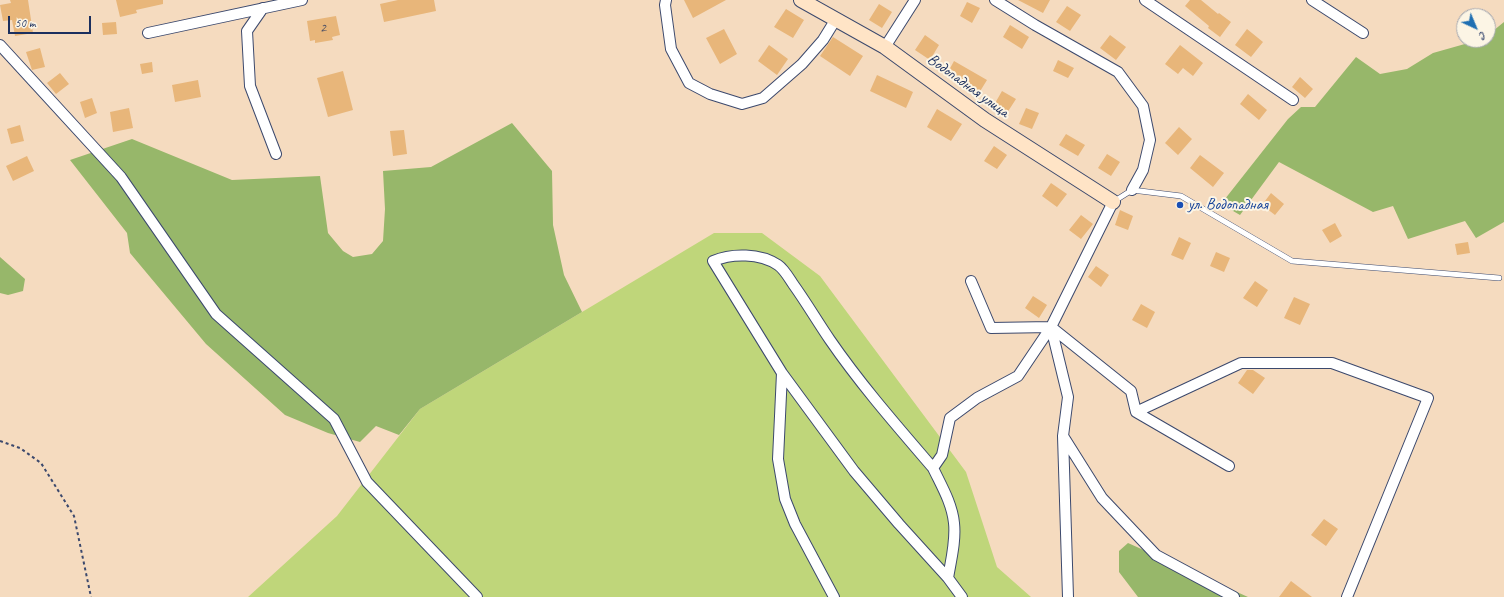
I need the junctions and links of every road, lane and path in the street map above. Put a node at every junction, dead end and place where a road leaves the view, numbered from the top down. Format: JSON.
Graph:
{"nodes":[{"id":1,"x":302,"y":0,"type":"edge"},
{"id":2,"x":666,"y":0,"type":"edge"},
{"id":3,"x":801,"y":0,"type":"edge"},
{"id":4,"x":916,"y":0,"type":"edge"},
{"id":5,"x":995,"y":0,"type":"edge"},
{"id":6,"x":1145,"y":0,"type":"edge"},
{"id":7,"x":1312,"y":0,"type":"edge"},
{"id":8,"x":279,"y":2,"type":"edge"},
{"id":9,"x":263,"y":8,"type":"junction"},
{"id":10,"x":836,"y":19,"type":"junction"},
{"id":11,"x":148,"y":33,"type":"dead end"},
{"id":12,"x":1363,"y":33,"type":"dead end"},
{"id":13,"x":0,"y":45,"type":"edge"},
{"id":14,"x":885,"y":47,"type":"junction"},
{"id":15,"x":1293,"y":100,"type":"dead end"},
{"id":16,"x":276,"y":154,"type":"dead end"},
{"id":17,"x":1132,"y":190,"type":"junction"},
{"id":18,"x":1113,"y":202,"type":"junction"},
{"id":19,"x":1500,"y":278,"type":"dead end"},
{"id":20,"x":971,"y":281,"type":"dead end"},
{"id":21,"x":1051,"y":327,"type":"junction"},
{"id":22,"x":782,"y":373,"type":"junction"},
{"id":23,"x":1136,"y":412,"type":"junction"},
{"id":24,"x":1063,"y":436,"type":"junction"},
{"id":25,"x":0,"y":441,"type":"edge"},
{"id":26,"x":1230,"y":466,"type":"dead end"},
{"id":27,"x":933,"y":468,"type":"junction"},
{"id":28,"x":948,"y":578,"type":"junction"},
{"id":29,"x":91,"y":597,"type":"edge"},
{"id":30,"x":477,"y":597,"type":"edge"},
{"id":31,"x":834,"y":597,"type":"edge"},
{"id":32,"x":962,"y":597,"type":"edge"},
{"id":33,"x":1068,"y":597,"type":"edge"},
{"id":34,"x":1234,"y":597,"type":"edge"},
{"id":35,"x":1347,"y":597,"type":"edge"}],
"edges":[{"from":1,"to":8,"type":"street"},
{"from":2,"to":10,"type":"street"},
{"from":3,"to":10,"type":"street","name":"Водопадная улица"},
{"from":4,"to":14,"type":"street"},
{"from":5,"to":17,"type":"street"},
{"from":6,"to":15,"type":"street"},
{"from":7,"to":12,"type":"street"},
{"from":8,"to":9,"type":"street"},
{"from":9,"to":11,"type":"street"},
{"from":9,"to":16,"type":"street"},
{"from":10,"to":14,"type":"street","name":"Водопадная улица"},
{"from":13,"to":30,"type":"street"},
{"from":14,"to":18,"type":"street","name":"Водопадная улица"},
{"from":17,"to":18,"type":"lane"},
{"from":17,"to":19,"type":"lane"},
{"from":18,"to":21,"type":"street"},
{"from":20,"to":21,"type":"street"},
{"from":21,"to":23,"type":"street"},
{"from":21,"to":24,"type":"street"},
{"from":21,"to":27,"type":"street"},
{"from":22,"to":27,"type":"street"},
{"from":22,"to":28,"type":"street"},
{"from":22,"to":31,"type":"street"},
{"from":23,"to":26,"type":"street"},
{"from":23,"to":35,"type":"street"},
{"from":24,"to":33,"type":"street"},
{"from":24,"to":34,"type":"street"},
{"from":25,"to":29,"type":"path"},
{"from":27,"to":28,"type":"street"},
{"from":28,"to":32,"type":"street"}]}
